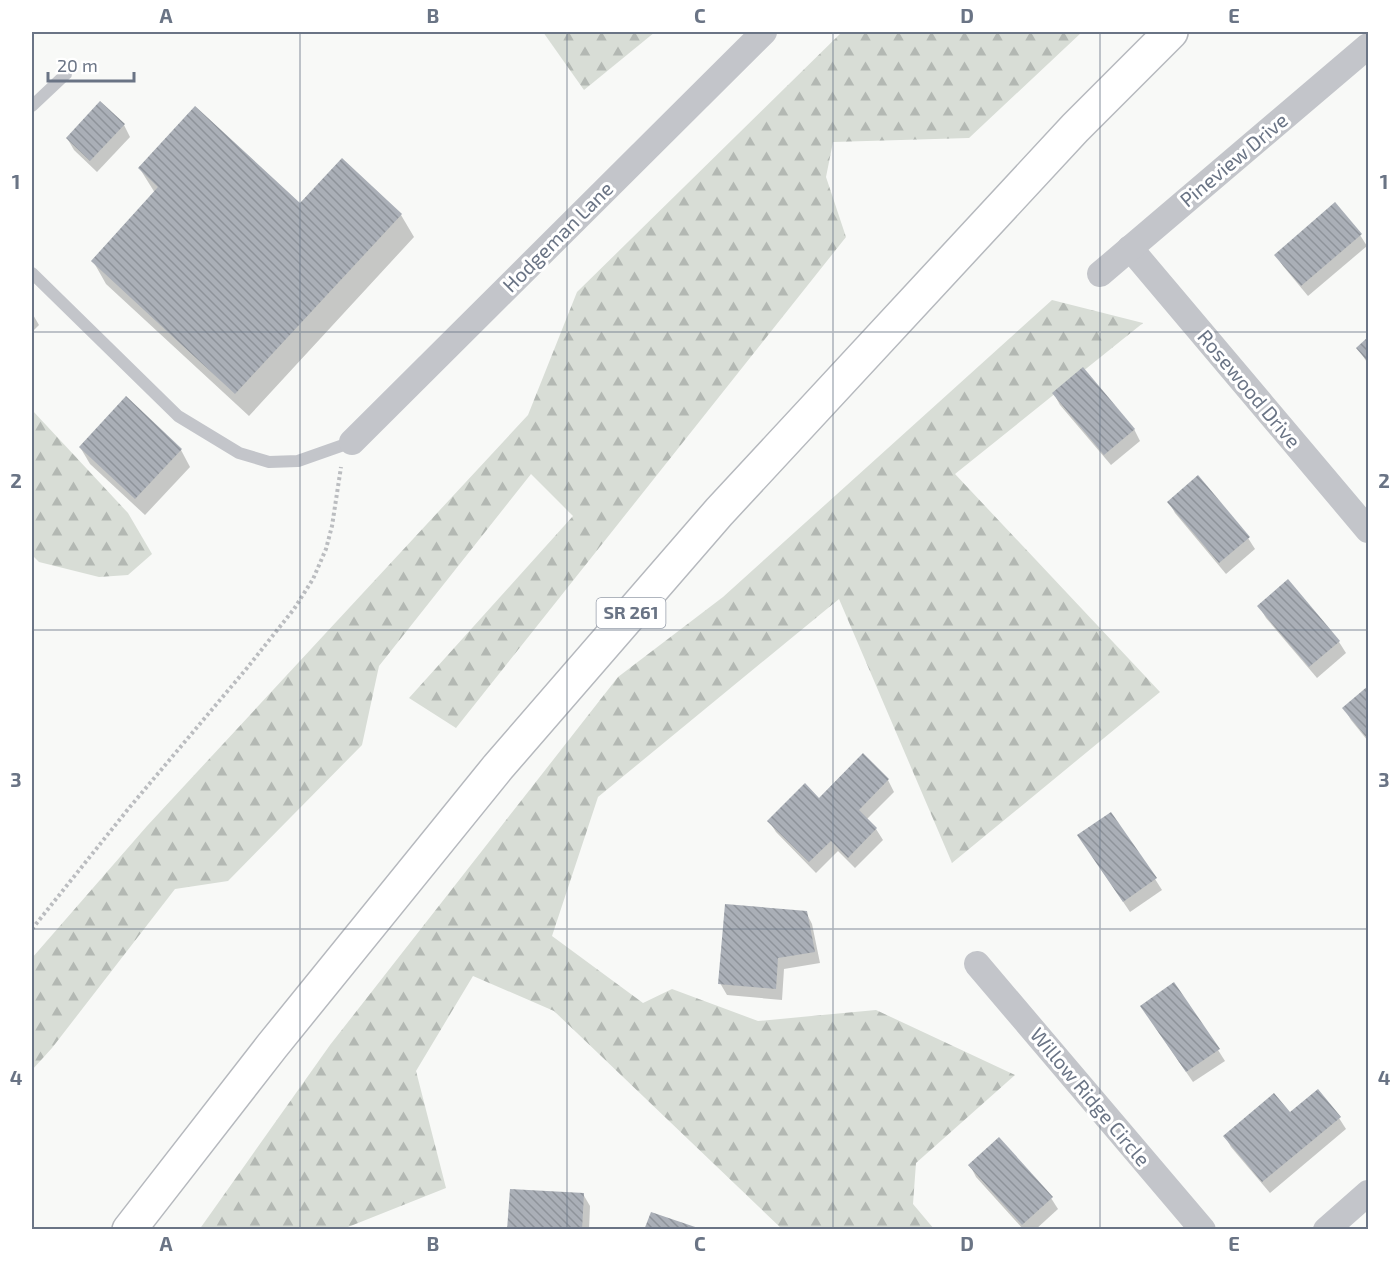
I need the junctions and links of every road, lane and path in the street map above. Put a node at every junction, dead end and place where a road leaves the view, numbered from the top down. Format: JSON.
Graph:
{"nodes":[{"id":1,"x":764,"y":32,"type":"edge"},
{"id":2,"x":1171,"y":32,"type":"edge"},
{"id":3,"x":1368,"y":46,"type":"edge"},
{"id":4,"x":66,"y":74,"type":"dead end"},
{"id":5,"x":32,"y":106,"type":"edge"},
{"id":6,"x":1130,"y":248,"type":"junction"},
{"id":7,"x":32,"y":273,"type":"edge"},
{"id":8,"x":1100,"y":274,"type":"dead end"},
{"id":9,"x":352,"y":442,"type":"junction"},
{"id":10,"x":1368,"y":530,"type":"edge"},
{"id":11,"x":32,"y":929,"type":"edge"},
{"id":12,"x":977,"y":964,"type":"dead end"},
{"id":13,"x":1368,"y":1193,"type":"edge"},
{"id":14,"x":129,"y":1230,"type":"edge"},
{"id":15,"x":1203,"y":1230,"type":"edge"},
{"id":16,"x":1326,"y":1230,"type":"edge"}],
"edges":[{"from":1,"to":9,"type":"street","name":"Hodgeman Lane"},
{"from":2,"to":14,"type":"main road","number":"SR 261"},
{"from":3,"to":6,"type":"street","name":"Pineview Drive"},
{"from":4,"to":5,"type":"lane"},
{"from":6,"to":8,"type":"street","name":"Pineview Drive"},
{"from":6,"to":10,"type":"street","name":"Rosewood Drive"},
{"from":7,"to":9,"type":"lane"},
{"from":9,"to":11,"type":"path"},
{"from":12,"to":15,"type":"street","name":"Willow Ridge Circle"},
{"from":13,"to":16,"type":"street"}]}
